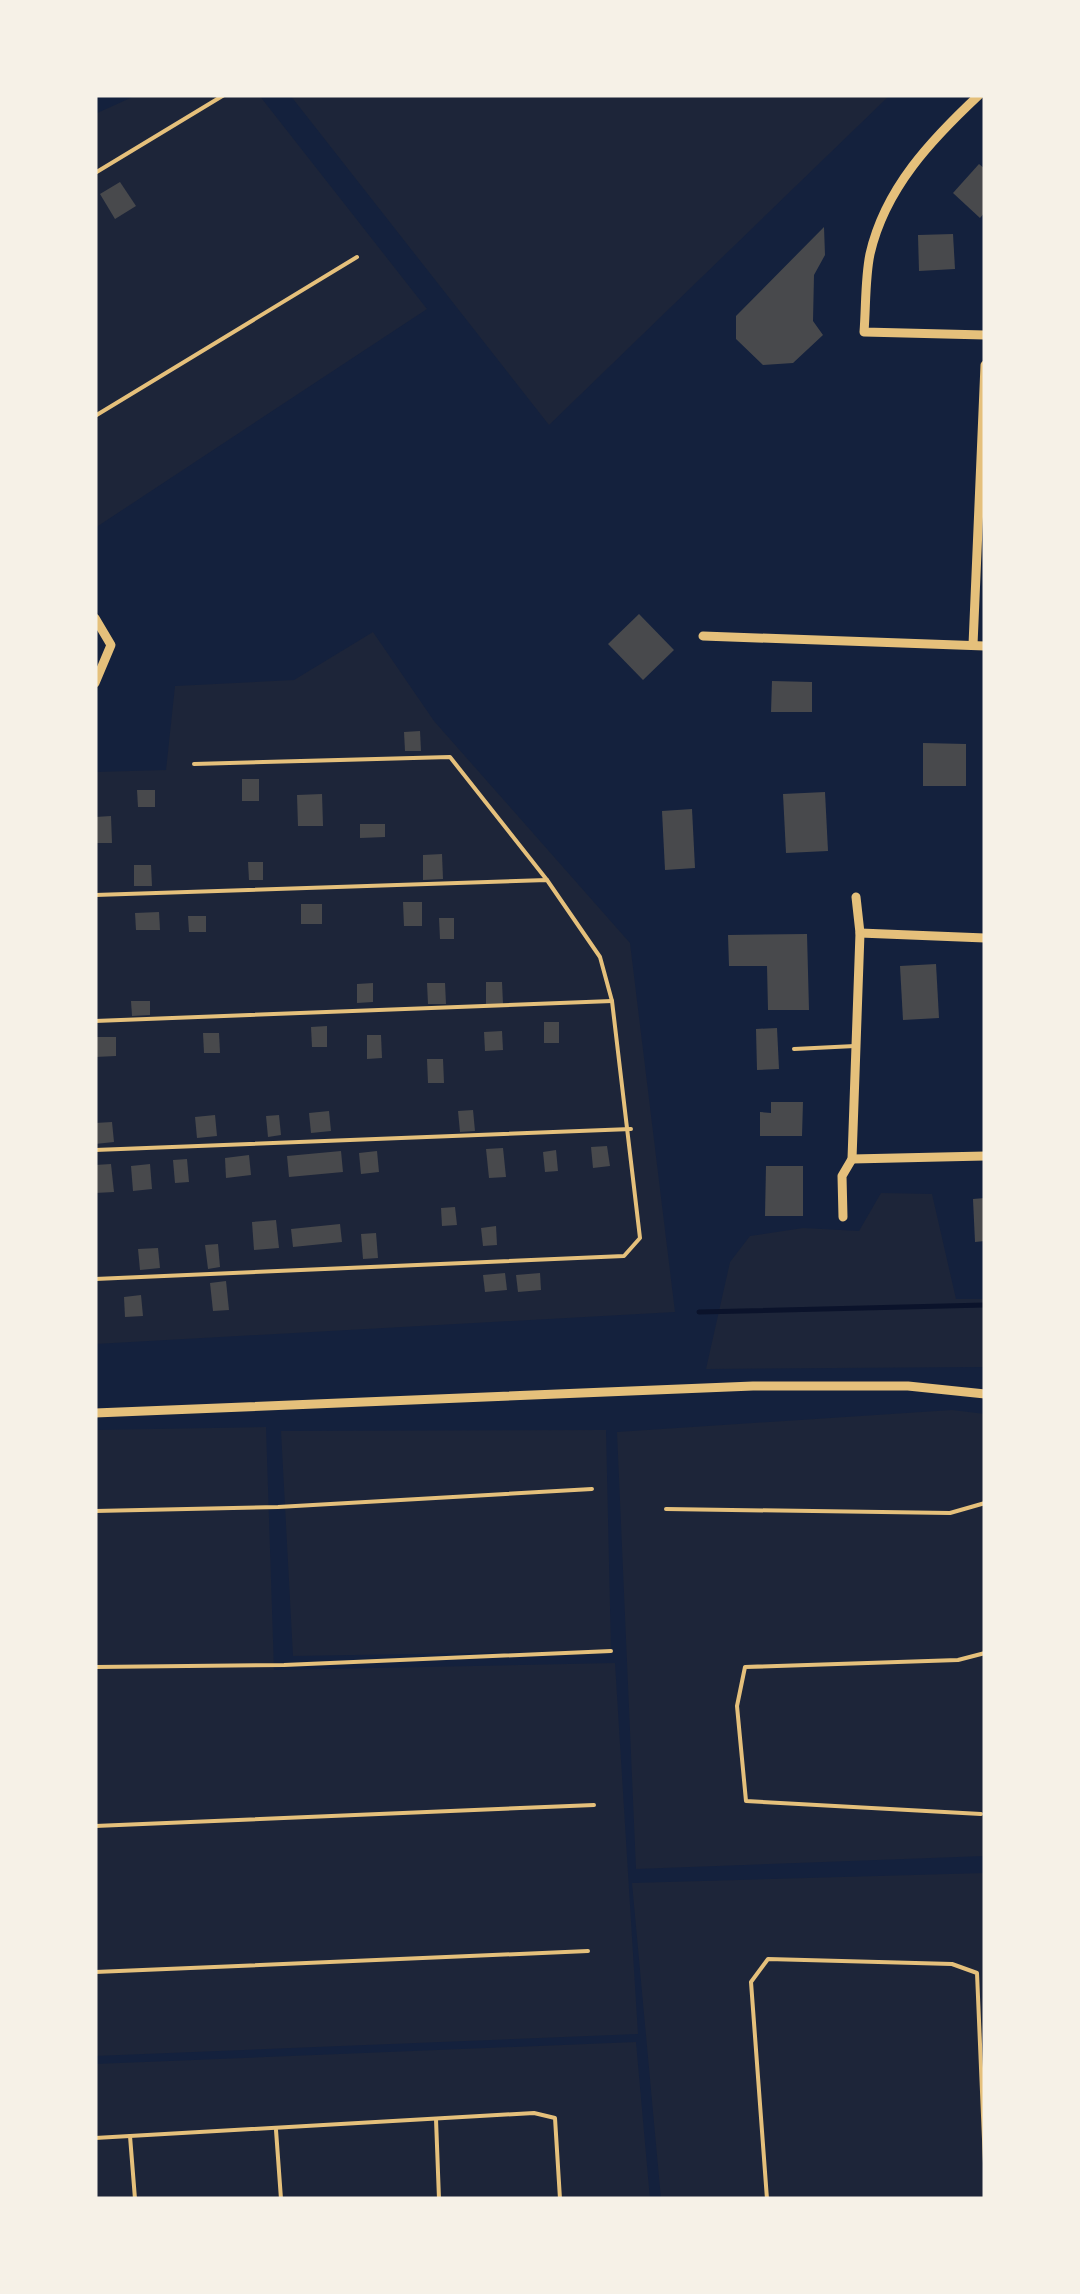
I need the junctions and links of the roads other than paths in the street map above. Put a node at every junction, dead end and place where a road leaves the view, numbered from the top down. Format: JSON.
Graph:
{"nodes":[{"id":1,"x":224,"y":95,"type":"edge"},
{"id":2,"x":979,"y":95,"type":"edge"},
{"id":3,"x":95,"y":173,"type":"edge"},
{"id":4,"x":356,"y":257,"type":"dead end"},
{"id":5,"x":985,"y":335,"type":"edge"},
{"id":6,"x":985,"y":365,"type":"edge"},
{"id":7,"x":95,"y":416,"type":"edge"},
{"id":8,"x":95,"y":618,"type":"edge"},
{"id":9,"x":703,"y":636,"type":"dead end"},
{"id":10,"x":979,"y":646,"type":"edge"},
{"id":11,"x":95,"y":683,"type":"edge"},
{"id":12,"x":194,"y":764,"type":"dead end"},
{"id":13,"x":547,"y":880,"type":"junction"},
{"id":14,"x":95,"y":895,"type":"edge"},
{"id":15,"x":856,"y":898,"type":"dead end"},
{"id":16,"x":860,"y":933,"type":"junction"},
{"id":17,"x":985,"y":938,"type":"edge"},
{"id":18,"x":612,"y":1001,"type":"junction"},
{"id":19,"x":95,"y":1021,"type":"edge"},
{"id":20,"x":856,"y":1046,"type":"junction"},
{"id":21,"x":794,"y":1049,"type":"dead end"},
{"id":22,"x":631,"y":1129,"type":"junction"},
{"id":23,"x":95,"y":1150,"type":"edge"},
{"id":24,"x":985,"y":1156,"type":"edge"},
{"id":25,"x":852,"y":1158,"type":"junction"},
{"id":26,"x":844,"y":1217,"type":"dead end"},
{"id":27,"x":95,"y":1279,"type":"edge"},
{"id":28,"x":985,"y":1394,"type":"edge"},
{"id":29,"x":95,"y":1413,"type":"edge"},
{"id":30,"x":592,"y":1489,"type":"dead end"},
{"id":31,"x":985,"y":1503,"type":"edge"},
{"id":32,"x":666,"y":1509,"type":"dead end"},
{"id":33,"x":95,"y":1511,"type":"edge"},
{"id":34,"x":610,"y":1651,"type":"dead end"},
{"id":35,"x":985,"y":1653,"type":"edge"},
{"id":36,"x":95,"y":1668,"type":"edge"},
{"id":37,"x":594,"y":1805,"type":"dead end"},
{"id":38,"x":980,"y":1814,"type":"dead end"},
{"id":39,"x":95,"y":1826,"type":"edge"},
{"id":40,"x":588,"y":1951,"type":"dead end"},
{"id":41,"x":95,"y":1972,"type":"edge"},
{"id":42,"x":436,"y":2120,"type":"junction"},
{"id":43,"x":276,"y":2130,"type":"junction"},
{"id":44,"x":130,"y":2136,"type":"junction"},
{"id":45,"x":95,"y":2138,"type":"edge"},
{"id":46,"x":985,"y":2163,"type":"edge"},
{"id":47,"x":134,"y":2199,"type":"edge"},
{"id":48,"x":281,"y":2199,"type":"edge"},
{"id":49,"x":440,"y":2199,"type":"edge"},
{"id":50,"x":560,"y":2199,"type":"edge"},
{"id":51,"x":767,"y":2199,"type":"edge"}],
"edges":[{"from":1,"to":3,"type":"lane"},
{"from":2,"to":5,"type":"street"},
{"from":4,"to":7,"type":"lane"},
{"from":6,"to":10,"type":"street"},
{"from":8,"to":11,"type":"street"},
{"from":9,"to":10,"type":"street"},
{"from":12,"to":13,"type":"lane"},
{"from":13,"to":14,"type":"lane"},
{"from":13,"to":18,"type":"lane"},
{"from":15,"to":16,"type":"street"},
{"from":16,"to":17,"type":"street"},
{"from":16,"to":20,"type":"street"},
{"from":18,"to":19,"type":"lane"},
{"from":18,"to":22,"type":"lane"},
{"from":20,"to":21,"type":"lane"},
{"from":20,"to":25,"type":"street"},
{"from":22,"to":23,"type":"lane"},
{"from":22,"to":27,"type":"lane"},
{"from":24,"to":25,"type":"street"},
{"from":25,"to":26,"type":"street"},
{"from":28,"to":29,"type":"street"},
{"from":30,"to":33,"type":"lane"},
{"from":31,"to":32,"type":"lane"},
{"from":34,"to":36,"type":"lane"},
{"from":35,"to":38,"type":"lane"},
{"from":37,"to":39,"type":"lane"},
{"from":40,"to":41,"type":"lane"},
{"from":42,"to":43,"type":"lane"},
{"from":42,"to":49,"type":"lane"},
{"from":42,"to":50,"type":"lane"},
{"from":43,"to":44,"type":"lane"},
{"from":43,"to":48,"type":"lane"},
{"from":44,"to":45,"type":"lane"},
{"from":44,"to":47,"type":"lane"},
{"from":46,"to":51,"type":"lane"}]}
